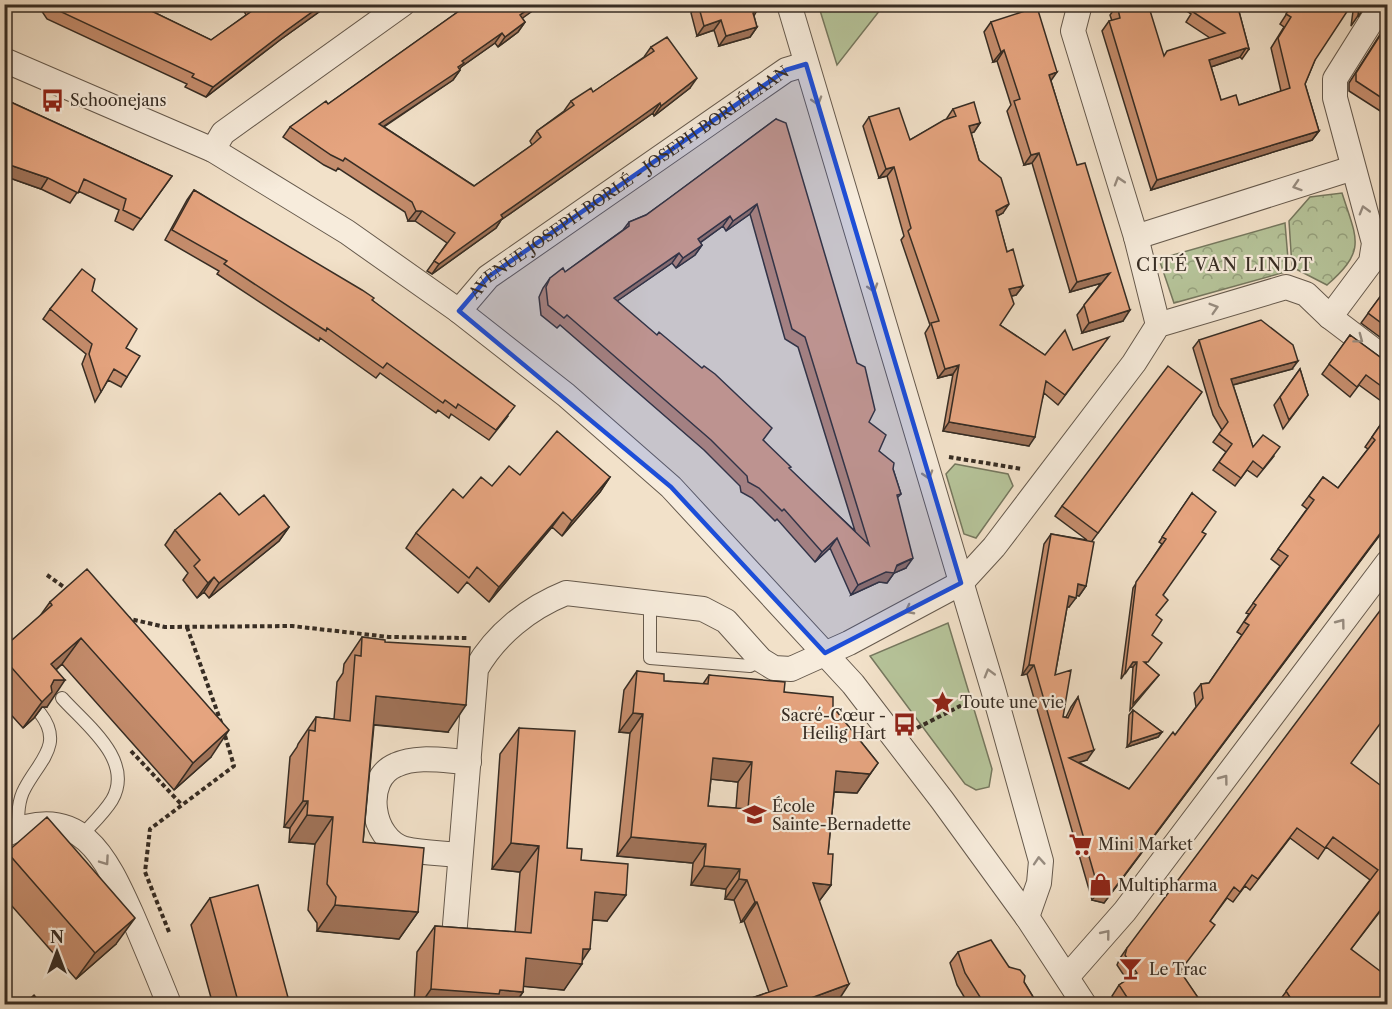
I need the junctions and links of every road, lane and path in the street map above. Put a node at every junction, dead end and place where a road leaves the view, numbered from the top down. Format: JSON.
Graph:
{"nodes":[{"id":1,"x":403,"y":4,"type":"edge"},
{"id":2,"x":789,"y":4,"type":"edge"},
{"id":3,"x":1080,"y":4,"type":"edge"},
{"id":4,"x":1382,"y":4,"type":"edge"},
{"id":5,"x":4,"y":60,"type":"edge"},
{"id":6,"x":806,"y":64,"type":"junction"},
{"id":7,"x":213,"y":150,"type":"junction"},
{"id":8,"x":1353,"y":168,"type":"junction"},
{"id":9,"x":1136,"y":237,"type":"junction"},
{"id":10,"x":459,"y":311,"type":"junction"},
{"id":11,"x":1330,"y":317,"type":"junction"},
{"id":12,"x":1158,"y":325,"type":"junction"},
{"id":13,"x":1388,"y":361,"type":"edge"},
{"id":14,"x":945,"y":457,"type":"dead end"},
{"id":15,"x":1032,"y":471,"type":"dead end"},
{"id":16,"x":1388,"y":562,"type":"edge"},
{"id":17,"x":47,"y":575,"type":"dead end"},
{"id":18,"x":961,"y":583,"type":"junction"},
{"id":19,"x":76,"y":596,"type":"edge"},
{"id":20,"x":651,"y":602,"type":"junction"},
{"id":21,"x":117,"y":614,"type":"edge"},
{"id":22,"x":187,"y":627,"type":"junction"},
{"id":23,"x":495,"y":639,"type":"junction"},
{"id":24,"x":825,"y":653,"type":"junction"},
{"id":25,"x":761,"y":660,"type":"junction"},
{"id":26,"x":62,"y":698,"type":"edge"},
{"id":27,"x":970,"y":701,"type":"dead end"},
{"id":28,"x":40,"y":713,"type":"edge"},
{"id":29,"x":917,"y":728,"type":"dead end"},
{"id":30,"x":106,"y":746,"type":"junction"},
{"id":31,"x":469,"y":762,"type":"junction"},
{"id":32,"x":182,"y":805,"type":"junction"},
{"id":33,"x":11,"y":832,"type":"edge"},
{"id":34,"x":82,"y":836,"type":"junction"},
{"id":35,"x":460,"y":855,"type":"junction"},
{"id":36,"x":1027,"y":917,"type":"junction"},
{"id":37,"x":454,"y":937,"type":"edge"},
{"id":38,"x":172,"y":939,"type":"dead end"},
{"id":39,"x":1067,"y":977,"type":"junction"},
{"id":40,"x":169,"y":1005,"type":"edge"},
{"id":41,"x":1084,"y":1005,"type":"edge"}],
"edges":[{"from":1,"to":7,"type":"street"},
{"from":2,"to":6,"type":"street"},
{"from":9,"to":3,"type":"street","one_way":true},
{"from":4,"to":8,"type":"street"},
{"from":5,"to":7,"type":"street"},
{"from":6,"to":10,"type":"street","name":"AVENUE JOSEPH BORLÉ - JOSEPH BORLÉLAAN"},
{"from":6,"to":18,"type":"street","one_way":true},
{"from":7,"to":10,"type":"street"},
{"from":8,"to":9,"type":"street","one_way":true},
{"from":11,"to":8,"type":"street","one_way":true},
{"from":9,"to":12,"type":"street"},
{"from":10,"to":24,"type":"street"},
{"from":12,"to":11,"type":"street","one_way":true},
{"from":11,"to":13,"type":"street","one_way":true},
{"from":12,"to":18,"type":"street"},
{"from":14,"to":15,"type":"path"},
{"from":39,"to":16,"type":"street","one_way":true},
{"from":17,"to":19,"type":"path"},
{"from":18,"to":24,"type":"street","one_way":true},
{"from":36,"to":18,"type":"street","one_way":true},
{"from":20,"to":23,"type":"street"},
{"from":20,"to":25,"type":"street"},
{"from":20,"to":25,"type":"lane"},
{"from":21,"to":22,"type":"path"},
{"from":22,"to":23,"type":"path"},
{"from":22,"to":32,"type":"path"},
{"from":23,"to":31,"type":"street"},
{"from":24,"to":25,"type":"street"},
{"from":24,"to":36,"type":"street"},
{"from":26,"to":30,"type":"lane"},
{"from":27,"to":29,"type":"path"},
{"from":28,"to":33,"type":"lane"},
{"from":30,"to":32,"type":"path"},
{"from":30,"to":34,"type":"lane"},
{"from":31,"to":35,"type":"street"},
{"from":31,"to":35,"type":"street"},
{"from":32,"to":38,"type":"path"},
{"from":33,"to":34,"type":"street"},
{"from":34,"to":40,"type":"street","one_way":true},
{"from":35,"to":37,"type":"street"},
{"from":36,"to":39,"type":"street"},
{"from":39,"to":41,"type":"street"}]}
